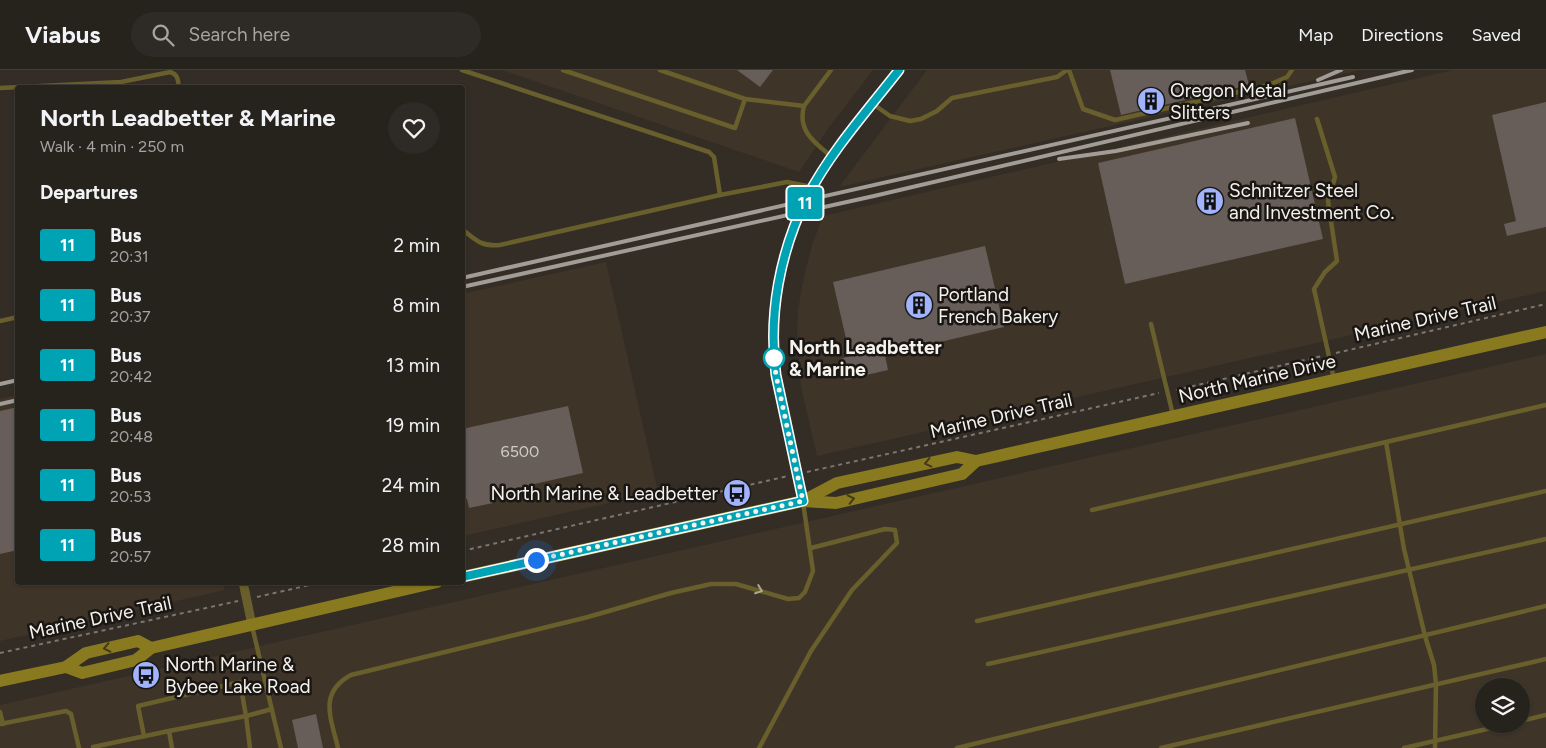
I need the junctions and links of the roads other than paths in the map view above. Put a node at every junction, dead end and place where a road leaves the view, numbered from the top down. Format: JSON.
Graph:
{"nodes":[{"id":1,"x":462,"y":70,"type":"edge"},
{"id":2,"x":563,"y":70,"type":"edge"},
{"id":3,"x":660,"y":70,"type":"edge"},
{"id":4,"x":831,"y":70,"type":"edge"},
{"id":5,"x":899,"y":70,"type":"edge"},
{"id":6,"x":1068,"y":70,"type":"edge"},
{"id":7,"x":1292,"y":70,"type":"edge"},
{"id":8,"x":174,"y":72,"type":"edge"},
{"id":9,"x":68,"y":85,"type":"edge"},
{"id":10,"x":179,"y":85,"type":"edge"},
{"id":11,"x":15,"y":87,"type":"edge"},
{"id":12,"x":0,"y":88,"type":"edge"},
{"id":13,"x":745,"y":99,"type":"junction"},
{"id":14,"x":873,"y":104,"type":"junction"},
{"id":15,"x":804,"y":106,"type":"junction"},
{"id":16,"x":1317,"y":119,"type":"dead end"},
{"id":17,"x":832,"y":157,"type":"junction"},
{"id":18,"x":814,"y":187,"type":"junction"},
{"id":19,"x":720,"y":195,"type":"junction"},
{"id":20,"x":465,"y":232,"type":"edge"},
{"id":21,"x":15,"y":318,"type":"edge"},
{"id":22,"x":0,"y":321,"type":"edge"},
{"id":23,"x":1150,"y":324,"type":"dead end"},
{"id":24,"x":1546,"y":332,"type":"edge"},
{"id":25,"x":1334,"y":380,"type":"junction"},
{"id":26,"x":1546,"y":405,"type":"edge"},
{"id":27,"x":1173,"y":416,"type":"junction"},
{"id":28,"x":1386,"y":442,"type":"junction"},
{"id":29,"x":976,"y":462,"type":"junction"},
{"id":30,"x":1546,"y":491,"type":"edge"},
{"id":31,"x":803,"y":501,"type":"junction"},
{"id":32,"x":1092,"y":510,"type":"dead end"},
{"id":33,"x":1400,"y":524,"type":"junction"},
{"id":34,"x":1546,"y":540,"type":"edge"},
{"id":35,"x":811,"y":548,"type":"junction"},
{"id":36,"x":1410,"y":570,"type":"junction"},
{"id":37,"x":465,"y":576,"type":"edge"},
{"id":38,"x":244,"y":585,"type":"edge"},
{"id":39,"x":424,"y":585,"type":"edge"},
{"id":40,"x":1546,"y":606,"type":"edge"},
{"id":41,"x":977,"y":621,"type":"dead end"},
{"id":42,"x":252,"y":625,"type":"junction"},
{"id":43,"x":1425,"y":636,"type":"junction"},
{"id":44,"x":151,"y":648,"type":"junction"},
{"id":45,"x":1546,"y":659,"type":"edge"},
{"id":46,"x":988,"y":664,"type":"dead end"},
{"id":47,"x":66,"y":667,"type":"junction"},
{"id":48,"x":0,"y":681,"type":"edge"},
{"id":49,"x":1436,"y":684,"type":"junction"},
{"id":50,"x":272,"y":709,"type":"junction"},
{"id":51,"x":0,"y":712,"type":"edge"},
{"id":52,"x":1546,"y":715,"type":"edge"},
{"id":53,"x":246,"y":716,"type":"junction"},
{"id":54,"x":1530,"y":719,"type":"edge"},
{"id":55,"x":1,"y":724,"type":"edge"},
{"id":56,"x":169,"y":732,"type":"junction"},
{"id":57,"x":1475,"y":732,"type":"edge"},
{"id":58,"x":144,"y":736,"type":"junction"},
{"id":59,"x":1436,"y":741,"type":"junction"},
{"id":60,"x":93,"y":746,"type":"dead end"},
{"id":61,"x":79,"y":748,"type":"edge"},
{"id":62,"x":172,"y":748,"type":"edge"},
{"id":63,"x":250,"y":748,"type":"edge"},
{"id":64,"x":281,"y":748,"type":"edge"},
{"id":65,"x":338,"y":748,"type":"edge"},
{"id":66,"x":760,"y":748,"type":"edge"},
{"id":67,"x":956,"y":748,"type":"edge"},
{"id":68,"x":1161,"y":748,"type":"edge"},
{"id":69,"x":1404,"y":748,"type":"edge"},
{"id":70,"x":1435,"y":748,"type":"edge"}],
"edges":[{"from":1,"to":19,"type":"lane"},
{"from":2,"to":13,"type":"lane"},
{"from":3,"to":13,"type":"lane"},
{"from":4,"to":15,"type":"lane"},
{"from":5,"to":14,"type":"street"},
{"from":6,"to":7,"type":"lane"},
{"from":6,"to":14,"type":"lane"},
{"from":8,"to":9,"type":"lane"},
{"from":8,"to":10,"type":"lane"},
{"from":11,"to":12,"type":"lane"},
{"from":13,"to":15,"type":"lane"},
{"from":14,"to":17,"type":"street"},
{"from":15,"to":17,"type":"lane"},
{"from":16,"to":25,"type":"lane"},
{"from":17,"to":18,"type":"street"},
{"from":18,"to":19,"type":"lane"},
{"from":18,"to":31,"type":"street"},
{"from":19,"to":20,"type":"lane"},
{"from":21,"to":22,"type":"lane"},
{"from":23,"to":27,"type":"lane"},
{"from":24,"to":25,"type":"main road","name":"North Marine Drive"},
{"from":25,"to":27,"type":"main road","name":"North Marine Drive"},
{"from":26,"to":28,"type":"lane"},
{"from":27,"to":29,"type":"main road","name":"North Marine Drive"},
{"from":28,"to":32,"type":"lane"},
{"from":28,"to":33,"type":"lane"},
{"from":31,"to":29,"type":"main road","name":"North Marine Drive","one_way":true},
{"from":29,"to":31,"type":"main road","name":"North Marine Drive","one_way":true},
{"from":30,"to":33,"type":"lane"},
{"from":31,"to":35,"type":"lane"},
{"from":31,"to":37,"type":"main road","name":"North Marine Drive"},
{"from":33,"to":36,"type":"lane"},
{"from":33,"to":41,"type":"lane"},
{"from":34,"to":36,"type":"lane"},
{"from":65,"to":35,"type":"lane","one_way":true},
{"from":35,"to":66,"type":"lane"},
{"from":36,"to":43,"type":"lane"},
{"from":36,"to":46,"type":"lane"},
{"from":38,"to":42,"type":"street"},
{"from":39,"to":42,"type":"main road"},
{"from":40,"to":43,"type":"lane"},
{"from":42,"to":44,"type":"main road"},
{"from":42,"to":50,"type":"lane"},
{"from":43,"to":49,"type":"lane"},
{"from":43,"to":67,"type":"lane"},
{"from":44,"to":47,"type":"main road"},
{"from":44,"to":47,"type":"main road","one_way":true},
{"from":45,"to":49,"type":"lane"},
{"from":47,"to":48,"type":"main road"},
{"from":49,"to":59,"type":"lane"},
{"from":49,"to":68,"type":"lane"},
{"from":50,"to":53,"type":"lane"},
{"from":50,"to":64,"type":"lane"},
{"from":51,"to":55,"type":"lane"},
{"from":52,"to":54,"type":"lane"},
{"from":53,"to":56,"type":"lane"},
{"from":53,"to":58,"type":"lane"},
{"from":53,"to":63,"type":"lane"},
{"from":55,"to":61,"type":"lane"},
{"from":56,"to":58,"type":"lane"},
{"from":56,"to":62,"type":"lane"},
{"from":57,"to":59,"type":"lane"},
{"from":58,"to":60,"type":"lane"},
{"from":59,"to":69,"type":"lane"},
{"from":59,"to":70,"type":"lane"}]}
